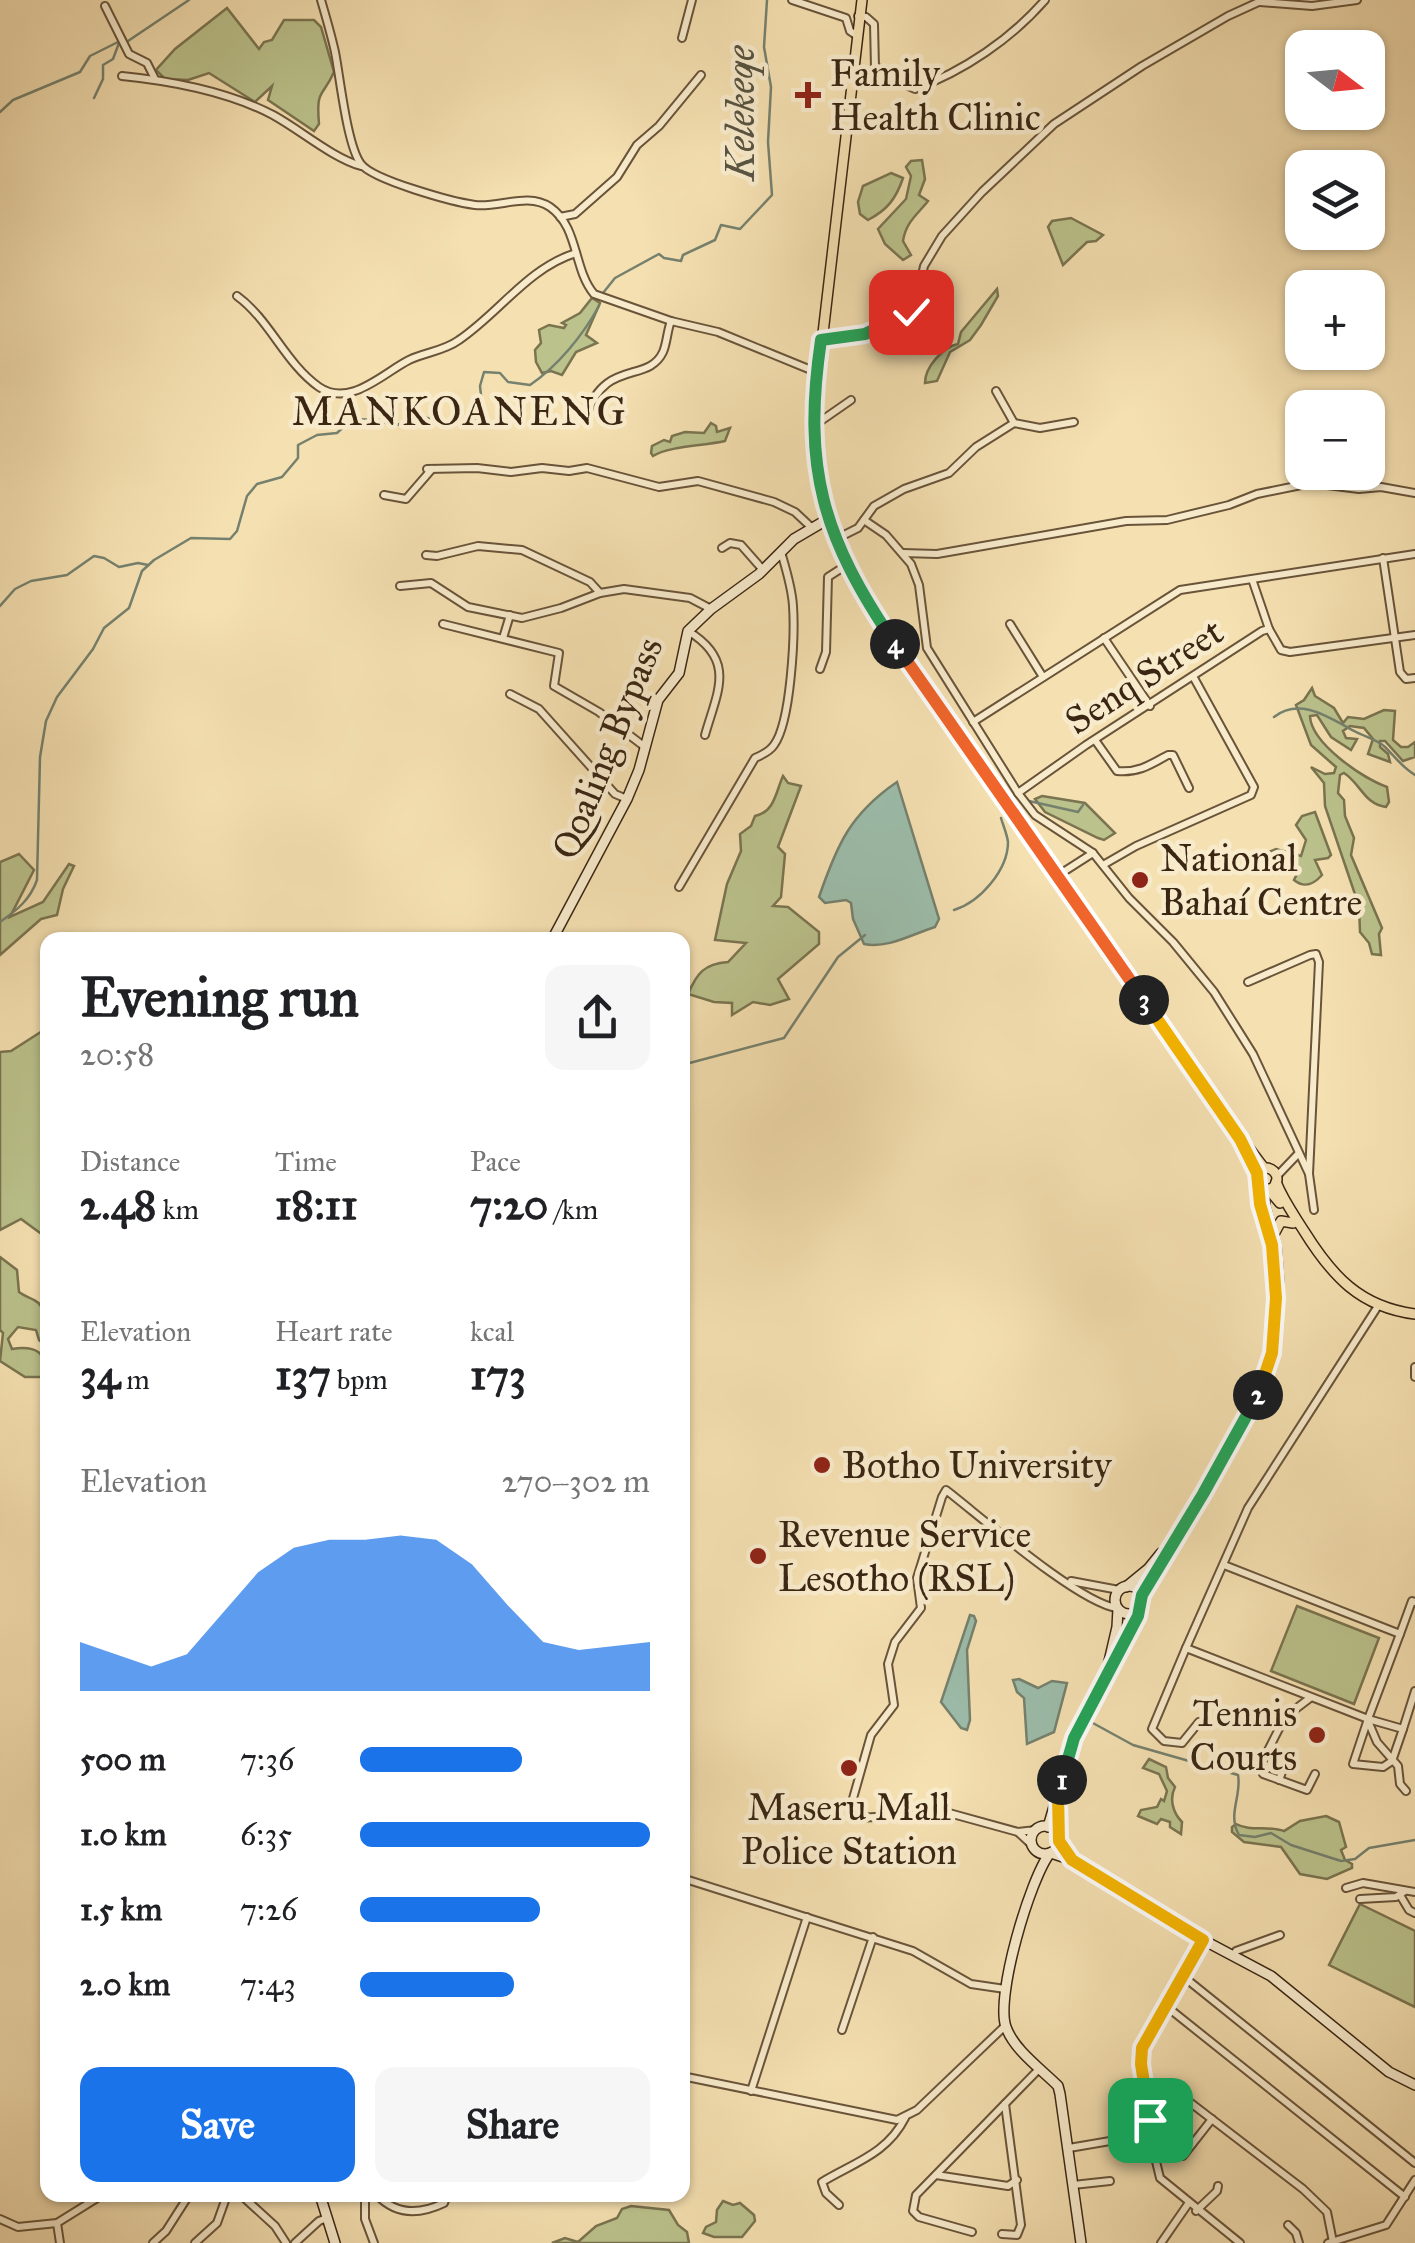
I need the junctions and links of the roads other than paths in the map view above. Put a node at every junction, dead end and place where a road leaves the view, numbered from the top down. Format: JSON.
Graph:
{"nodes":[{"id":1,"x":321,"y":0,"type":"edge"},
{"id":2,"x":692,"y":0,"type":"edge"},
{"id":3,"x":792,"y":0,"type":"edge"},
{"id":4,"x":862,"y":0,"type":"edge"},
{"id":5,"x":1045,"y":0,"type":"edge"},
{"id":6,"x":1357,"y":0,"type":"edge"},
{"id":7,"x":1261,"y":1,"type":"edge"},
{"id":8,"x":105,"y":6,"type":"dead end"},
{"id":9,"x":858,"y":16,"type":"junction"},
{"id":10,"x":856,"y":35,"type":"junction"},
{"id":11,"x":682,"y":38,"type":"dead end"},
{"id":12,"x":701,"y":75,"type":"dead end"},
{"id":13,"x":122,"y":76,"type":"dead end"},
{"id":14,"x":155,"y":79,"type":"junction"},
{"id":15,"x":362,"y":167,"type":"junction"},
{"id":16,"x":560,"y":217,"type":"junction"},
{"id":17,"x":576,"y":253,"type":"junction"},
{"id":18,"x":237,"y":296,"type":"dead end"},
{"id":19,"x":671,"y":321,"type":"junction"},
{"id":20,"x":821,"y":340,"type":"junction"},
{"id":21,"x":816,"y":372,"type":"junction"},
{"id":22,"x":996,"y":390,"type":"dead end"},
{"id":23,"x":851,"y":400,"type":"dead end"},
{"id":24,"x":586,"y":416,"type":"dead end"},
{"id":25,"x":1014,"y":422,"type":"junction"},
{"id":26,"x":1074,"y":422,"type":"dead end"},
{"id":27,"x":814,"y":425,"type":"junction"},
{"id":28,"x":1415,"y":483,"type":"edge"},
{"id":29,"x":1411,"y":492,"type":"edge"},
{"id":30,"x":384,"y":495,"type":"dead end"},
{"id":31,"x":828,"y":519,"type":"junction"},
{"id":32,"x":864,"y":520,"type":"junction"},
{"id":33,"x":810,"y":528,"type":"junction"},
{"id":34,"x":834,"y":540,"type":"junction"},
{"id":35,"x":722,"y":548,"type":"dead end"},
{"id":36,"x":781,"y":552,"type":"junction"},
{"id":37,"x":903,"y":553,"type":"junction"},
{"id":38,"x":1415,"y":554,"type":"edge"},
{"id":39,"x":426,"y":555,"type":"dead end"},
{"id":40,"x":1383,"y":558,"type":"junction"},
{"id":41,"x":842,"y":568,"type":"dead end"},
{"id":42,"x":763,"y":570,"type":"junction"},
{"id":43,"x":1252,"y":578,"type":"junction"},
{"id":44,"x":400,"y":586,"type":"dead end"},
{"id":45,"x":600,"y":593,"type":"junction"},
{"id":46,"x":711,"y":609,"type":"junction"},
{"id":47,"x":510,"y":615,"type":"junction"},
{"id":48,"x":443,"y":624,"type":"dead end"},
{"id":49,"x":1010,"y":624,"type":"dead end"},
{"id":50,"x":1269,"y":629,"type":"junction"},
{"id":51,"x":688,"y":631,"type":"junction"},
{"id":52,"x":1415,"y":635,"type":"edge"},
{"id":53,"x":1395,"y":637,"type":"junction"},
{"id":54,"x":503,"y":638,"type":"junction"},
{"id":55,"x":1104,"y":638,"type":"junction"},
{"id":56,"x":820,"y":669,"type":"dead end"},
{"id":57,"x":1042,"y":677,"type":"junction"},
{"id":58,"x":1194,"y":678,"type":"junction"},
{"id":59,"x":1415,"y":678,"type":"edge"},
{"id":60,"x":510,"y":694,"type":"dead end"},
{"id":61,"x":1150,"y":706,"type":"junction"},
{"id":62,"x":973,"y":722,"type":"junction"},
{"id":63,"x":704,"y":735,"type":"dead end"},
{"id":64,"x":1095,"y":740,"type":"junction"},
{"id":65,"x":645,"y":747,"type":"junction"},
{"id":66,"x":1189,"y":788,"type":"dead end"},
{"id":67,"x":1018,"y":793,"type":"junction"},
{"id":68,"x":627,"y":799,"type":"junction"},
{"id":69,"x":1093,"y":853,"type":"junction"},
{"id":70,"x":1103,"y":865,"type":"junction"},
{"id":71,"x":1057,"y":876,"type":"junction"},
{"id":72,"x":679,"y":887,"type":"dead end"},
{"id":73,"x":556,"y":932,"type":"edge"},
{"id":74,"x":1248,"y":982,"type":"dead end"},
{"id":75,"x":1298,"y":1155,"type":"junction"},
{"id":76,"x":1309,"y":1174,"type":"junction"},
{"id":77,"x":1267,"y":1179,"type":"junction"},
{"id":78,"x":1314,"y":1210,"type":"dead end"},
{"id":79,"x":1293,"y":1223,"type":"junction"},
{"id":80,"x":1274,"y":1234,"type":"junction"},
{"id":81,"x":1312,"y":1245,"type":"junction"},
{"id":82,"x":1276,"y":1298,"type":"junction"},
{"id":83,"x":1378,"y":1306,"type":"junction"},
{"id":84,"x":1415,"y":1314,"type":"edge"},
{"id":85,"x":1415,"y":1367,"type":"edge"},
{"id":86,"x":1415,"y":1377,"type":"edge"},
{"id":87,"x":1198,"y":1503,"type":"junction"},
{"id":88,"x":1224,"y":1565,"type":"junction"},
{"id":89,"x":1056,"y":1574,"type":"junction"},
{"id":90,"x":1122,"y":1589,"type":"junction"},
{"id":91,"x":1142,"y":1595,"type":"junction"},
{"id":92,"x":1415,"y":1602,"type":"edge"},
{"id":93,"x":1141,"y":1607,"type":"junction"},
{"id":94,"x":1114,"y":1608,"type":"junction"},
{"id":95,"x":1400,"y":1634,"type":"junction"},
{"id":96,"x":1186,"y":1648,"type":"junction"},
{"id":97,"x":1100,"y":1691,"type":"junction"},
{"id":98,"x":1415,"y":1691,"type":"edge"},
{"id":99,"x":1310,"y":1698,"type":"junction"},
{"id":100,"x":1368,"y":1720,"type":"junction"},
{"id":101,"x":1199,"y":1722,"type":"dead end"},
{"id":102,"x":1403,"y":1729,"type":"junction"},
{"id":103,"x":1392,"y":1761,"type":"junction"},
{"id":104,"x":1286,"y":1762,"type":"dead end"},
{"id":105,"x":1315,"y":1774,"type":"dead end"},
{"id":106,"x":1279,"y":1780,"type":"junction"},
{"id":107,"x":1406,"y":1791,"type":"dead end"},
{"id":108,"x":1058,"y":1795,"type":"junction"},
{"id":109,"x":1048,"y":1827,"type":"junction"},
{"id":110,"x":1036,"y":1830,"type":"junction"},
{"id":111,"x":1018,"y":1832,"type":"junction"},
{"id":112,"x":1059,"y":1839,"type":"junction"},
{"id":113,"x":1034,"y":1848,"type":"junction"},
{"id":114,"x":1050,"y":1853,"type":"junction"},
{"id":115,"x":1072,"y":1860,"type":"junction"},
{"id":116,"x":1038,"y":1872,"type":"junction"},
{"id":117,"x":690,"y":1880,"type":"edge"},
{"id":118,"x":1346,"y":1888,"type":"dead end"},
{"id":119,"x":1415,"y":1892,"type":"edge"},
{"id":120,"x":1403,"y":1893,"type":"junction"},
{"id":121,"x":1360,"y":1899,"type":"dead end"},
{"id":122,"x":1415,"y":1912,"type":"edge"},
{"id":123,"x":807,"y":1917,"type":"junction"},
{"id":124,"x":1280,"y":1935,"type":"dead end"},
{"id":125,"x":873,"y":1937,"type":"junction"},
{"id":126,"x":1203,"y":1940,"type":"junction"},
{"id":127,"x":1233,"y":1956,"type":"junction"},
{"id":128,"x":1184,"y":1978,"type":"junction"},
{"id":129,"x":1005,"y":1989,"type":"junction"},
{"id":130,"x":1166,"y":2006,"type":"junction"},
{"id":131,"x":1006,"y":2026,"type":"junction"},
{"id":132,"x":842,"y":2030,"type":"dead end"},
{"id":133,"x":1040,"y":2068,"type":"junction"},
{"id":134,"x":690,"y":2078,"type":"edge"},
{"id":135,"x":1415,"y":2086,"type":"edge"},
{"id":136,"x":751,"y":2091,"type":"junction"},
{"id":137,"x":1146,"y":2096,"type":"junction"},
{"id":138,"x":1005,"y":2103,"type":"junction"},
{"id":139,"x":905,"y":2118,"type":"junction"},
{"id":140,"x":1212,"y":2120,"type":"junction"},
{"id":141,"x":1151,"y":2134,"type":"junction"},
{"id":142,"x":1069,"y":2148,"type":"junction"},
{"id":143,"x":1183,"y":2156,"type":"dead end"},
{"id":144,"x":1415,"y":2162,"type":"edge"},
{"id":145,"x":935,"y":2175,"type":"junction"},
{"id":146,"x":1017,"y":2180,"type":"junction"},
{"id":147,"x":1415,"y":2180,"type":"edge"},
{"id":148,"x":1110,"y":2181,"type":"dead end"},
{"id":149,"x":1073,"y":2185,"type":"junction"},
{"id":150,"x":1218,"y":2186,"type":"dead end"},
{"id":151,"x":1405,"y":2197,"type":"junction"},
{"id":152,"x":91,"y":2202,"type":"edge"},
{"id":153,"x":185,"y":2202,"type":"edge"},
{"id":154,"x":225,"y":2202,"type":"edge"},
{"id":155,"x":249,"y":2202,"type":"edge"},
{"id":156,"x":322,"y":2202,"type":"edge"},
{"id":157,"x":365,"y":2202,"type":"edge"},
{"id":158,"x":385,"y":2202,"type":"edge"},
{"id":159,"x":444,"y":2202,"type":"edge"},
{"id":160,"x":1188,"y":2204,"type":"junction"},
{"id":161,"x":839,"y":2205,"type":"dead end"},
{"id":162,"x":1196,"y":2210,"type":"junction"},
{"id":163,"x":328,"y":2218,"type":"junction"},
{"id":164,"x":0,"y":2219,"type":"edge"},
{"id":165,"x":57,"y":2223,"type":"junction"},
{"id":166,"x":1288,"y":2224,"type":"dead end"},
{"id":167,"x":972,"y":2232,"type":"dead end"},
{"id":168,"x":1002,"y":2234,"type":"dead end"},
{"id":169,"x":1331,"y":2242,"type":"edge"},
{"id":170,"x":60,"y":2243,"type":"edge"},
{"id":171,"x":152,"y":2243,"type":"edge"},
{"id":172,"x":194,"y":2243,"type":"edge"},
{"id":173,"x":286,"y":2243,"type":"edge"},
{"id":174,"x":295,"y":2243,"type":"edge"},
{"id":175,"x":335,"y":2243,"type":"edge"},
{"id":176,"x":374,"y":2243,"type":"edge"},
{"id":177,"x":1081,"y":2243,"type":"edge"},
{"id":178,"x":1160,"y":2243,"type":"edge"},
{"id":179,"x":1240,"y":2243,"type":"edge"},
{"id":180,"x":1299,"y":2243,"type":"edge"}],
"edges":[{"from":1,"to":15,"type":"street"},
{"from":2,"to":11,"type":"street"},
{"from":3,"to":10,"type":"street"},
{"from":4,"to":9,"type":"main road"},
{"from":5,"to":9,"type":"street"},
{"from":6,"to":7,"type":"street"},
{"from":7,"to":20,"type":"street"},
{"from":8,"to":14,"type":"street"},
{"from":9,"to":10,"type":"main road"},
{"from":10,"to":20,"type":"main road"},
{"from":12,"to":16,"type":"street"},
{"from":13,"to":14,"type":"street"},
{"from":14,"to":15,"type":"street"},
{"from":15,"to":16,"type":"street"},
{"from":16,"to":17,"type":"street"},
{"from":17,"to":18,"type":"street"},
{"from":17,"to":19,"type":"street"},
{"from":19,"to":21,"type":"street"},
{"from":19,"to":24,"type":"street"},
{"from":20,"to":21,"type":"main road"},
{"from":21,"to":27,"type":"main road"},
{"from":22,"to":25,"type":"street"},
{"from":23,"to":27,"type":"street"},
{"from":25,"to":26,"type":"street"},
{"from":25,"to":32,"type":"street"},
{"from":27,"to":31,"type":"main road"},
{"from":28,"to":29,"type":"street"},
{"from":29,"to":37,"type":"street"},
{"from":30,"to":33,"type":"street"},
{"from":31,"to":33,"type":"main road","name":"Qoaling Bypass"},
{"from":31,"to":34,"type":"main road"},
{"from":32,"to":34,"type":"street"},
{"from":32,"to":37,"type":"street"},
{"from":33,"to":36,"type":"main road","name":"Qoaling Bypass"},
{"from":34,"to":71,"type":"main road"},
{"from":35,"to":42,"type":"street"},
{"from":36,"to":42,"type":"main road","name":"Qoaling Bypass"},
{"from":36,"to":72,"type":"street"},
{"from":37,"to":62,"type":"street"},
{"from":38,"to":40,"type":"street"},
{"from":39,"to":45,"type":"street"},
{"from":40,"to":43,"type":"street"},
{"from":40,"to":53,"type":"street"},
{"from":41,"to":56,"type":"street"},
{"from":42,"to":46,"type":"main road","name":"Qoaling Bypass"},
{"from":43,"to":50,"type":"street"},
{"from":43,"to":55,"type":"street"},
{"from":44,"to":47,"type":"street"},
{"from":45,"to":46,"type":"street"},
{"from":45,"to":47,"type":"street"},
{"from":46,"to":51,"type":"main road","name":"Qoaling Bypass"},
{"from":47,"to":54,"type":"street"},
{"from":48,"to":54,"type":"street"},
{"from":49,"to":57,"type":"street"},
{"from":50,"to":53,"type":"street","name":"Senq Street"},
{"from":50,"to":58,"type":"street","name":"Senq Street"},
{"from":51,"to":63,"type":"street"},
{"from":51,"to":65,"type":"main road","name":"Qoaling Bypass"},
{"from":52,"to":53,"type":"street","name":"Senq Street"},
{"from":53,"to":59,"type":"street"},
{"from":54,"to":65,"type":"street"},
{"from":55,"to":57,"type":"street"},
{"from":55,"to":61,"type":"street"},
{"from":57,"to":62,"type":"street"},
{"from":58,"to":61,"type":"street","name":"Senq Street"},
{"from":58,"to":70,"type":"street"},
{"from":60,"to":68,"type":"street"},
{"from":61,"to":64,"type":"street","name":"Senq Street"},
{"from":62,"to":67,"type":"street"},
{"from":64,"to":66,"type":"street"},
{"from":64,"to":67,"type":"street","name":"Senq Street"},
{"from":65,"to":68,"type":"main road","name":"Qoaling Bypass"},
{"from":67,"to":69,"type":"street"},
{"from":68,"to":73,"type":"main road","name":"Qoaling Bypass"},
{"from":69,"to":70,"type":"street"},
{"from":69,"to":71,"type":"street"},
{"from":70,"to":75,"type":"street"},
{"from":71,"to":77,"type":"main road"},
{"from":74,"to":76,"type":"street"},
{"from":75,"to":76,"type":"street"},
{"from":75,"to":77,"type":"street"},
{"from":76,"to":78,"type":"street"},
{"from":77,"to":79,"type":"main road"},
{"from":77,"to":80,"type":"main road"},
{"from":77,"to":81,"type":"main road"},
{"from":77,"to":82,"type":"main road"},
{"from":79,"to":80,"type":"main road"},
{"from":79,"to":81,"type":"main road"},
{"from":80,"to":82,"type":"main road"},
{"from":81,"to":83,"type":"main road"},
{"from":82,"to":87,"type":"main road"},
{"from":83,"to":84,"type":"main road"},
{"from":83,"to":88,"type":"street"},
{"from":85,"to":86,"type":"street"},
{"from":87,"to":90,"type":"main road"},
{"from":87,"to":91,"type":"main road"},
{"from":88,"to":95,"type":"street"},
{"from":88,"to":96,"type":"street"},
{"from":89,"to":90,"type":"street"},
{"from":89,"to":94,"type":"street"},
{"from":89,"to":111,"type":"street"},
{"from":90,"to":91,"type":"main road"},
{"from":90,"to":94,"type":"main road"},
{"from":91,"to":93,"type":"main road"},
{"from":92,"to":95,"type":"street"},
{"from":93,"to":94,"type":"main road"},
{"from":93,"to":97,"type":"main road"},
{"from":94,"to":97,"type":"main road"},
{"from":95,"to":100,"type":"street"},
{"from":96,"to":99,"type":"street"},
{"from":96,"to":101,"type":"street"},
{"from":97,"to":108,"type":"main road"},
{"from":98,"to":102,"type":"street"},
{"from":99,"to":100,"type":"street"},
{"from":99,"to":106,"type":"street"},
{"from":100,"to":102,"type":"street"},
{"from":100,"to":103,"type":"street"},
{"from":100,"to":103,"type":"street"},
{"from":102,"to":103,"type":"street"},
{"from":103,"to":107,"type":"street"},
{"from":104,"to":106,"type":"street"},
{"from":105,"to":106,"type":"street"},
{"from":108,"to":109,"type":"main road"},
{"from":108,"to":112,"type":"main road"},
{"from":109,"to":110,"type":"main road"},
{"from":109,"to":112,"type":"main road"},
{"from":110,"to":111,"type":"street"},
{"from":110,"to":113,"type":"main road"},
{"from":111,"to":113,"type":"street"},
{"from":112,"to":114,"type":"main road"},
{"from":112,"to":115,"type":"main road"},
{"from":113,"to":114,"type":"main road"},
{"from":113,"to":116,"type":"main road"},
{"from":114,"to":115,"type":"main road"},
{"from":114,"to":116,"type":"main road"},
{"from":115,"to":126,"type":"main road"},
{"from":116,"to":129,"type":"main road"},
{"from":117,"to":123,"type":"street"},
{"from":118,"to":120,"type":"street"},
{"from":119,"to":120,"type":"street"},
{"from":120,"to":121,"type":"street"},
{"from":120,"to":122,"type":"street"},
{"from":123,"to":125,"type":"street"},
{"from":123,"to":136,"type":"street"},
{"from":124,"to":127,"type":"street"},
{"from":125,"to":129,"type":"street"},
{"from":125,"to":132,"type":"street"},
{"from":126,"to":127,"type":"main road"},
{"from":126,"to":128,"type":"street"},
{"from":127,"to":135,"type":"main road"},
{"from":128,"to":130,"type":"street"},
{"from":128,"to":144,"type":"street"},
{"from":129,"to":131,"type":"main road"},
{"from":130,"to":137,"type":"street"},
{"from":130,"to":151,"type":"street"},
{"from":131,"to":133,"type":"main road"},
{"from":131,"to":139,"type":"street"},
{"from":133,"to":138,"type":"street"},
{"from":133,"to":142,"type":"main road"},
{"from":134,"to":136,"type":"street"},
{"from":136,"to":139,"type":"street"},
{"from":137,"to":140,"type":"street"},
{"from":137,"to":141,"type":"street"},
{"from":138,"to":145,"type":"street"},
{"from":138,"to":146,"type":"street"},
{"from":139,"to":161,"type":"street"},
{"from":140,"to":143,"type":"street"},
{"from":140,"to":169,"type":"street"},
{"from":141,"to":142,"type":"street"},
{"from":141,"to":160,"type":"street"},
{"from":142,"to":149,"type":"main road"},
{"from":145,"to":146,"type":"street"},
{"from":145,"to":167,"type":"street"},
{"from":146,"to":168,"type":"street"},
{"from":147,"to":151,"type":"street"},
{"from":148,"to":149,"type":"street"},
{"from":149,"to":177,"type":"main road"},
{"from":150,"to":162,"type":"street"},
{"from":151,"to":169,"type":"street"},
{"from":152,"to":165,"type":"street"},
{"from":153,"to":171,"type":"street"},
{"from":154,"to":172,"type":"street"},
{"from":155,"to":173,"type":"street"},
{"from":156,"to":163,"type":"main road"},
{"from":157,"to":176,"type":"street"},
{"from":158,"to":159,"type":"street"},
{"from":160,"to":162,"type":"street"},
{"from":160,"to":178,"type":"street"},
{"from":162,"to":179,"type":"street"},
{"from":163,"to":174,"type":"street"},
{"from":163,"to":175,"type":"main road"},
{"from":164,"to":165,"type":"street"},
{"from":165,"to":170,"type":"street"},
{"from":166,"to":180,"type":"street"}]}
